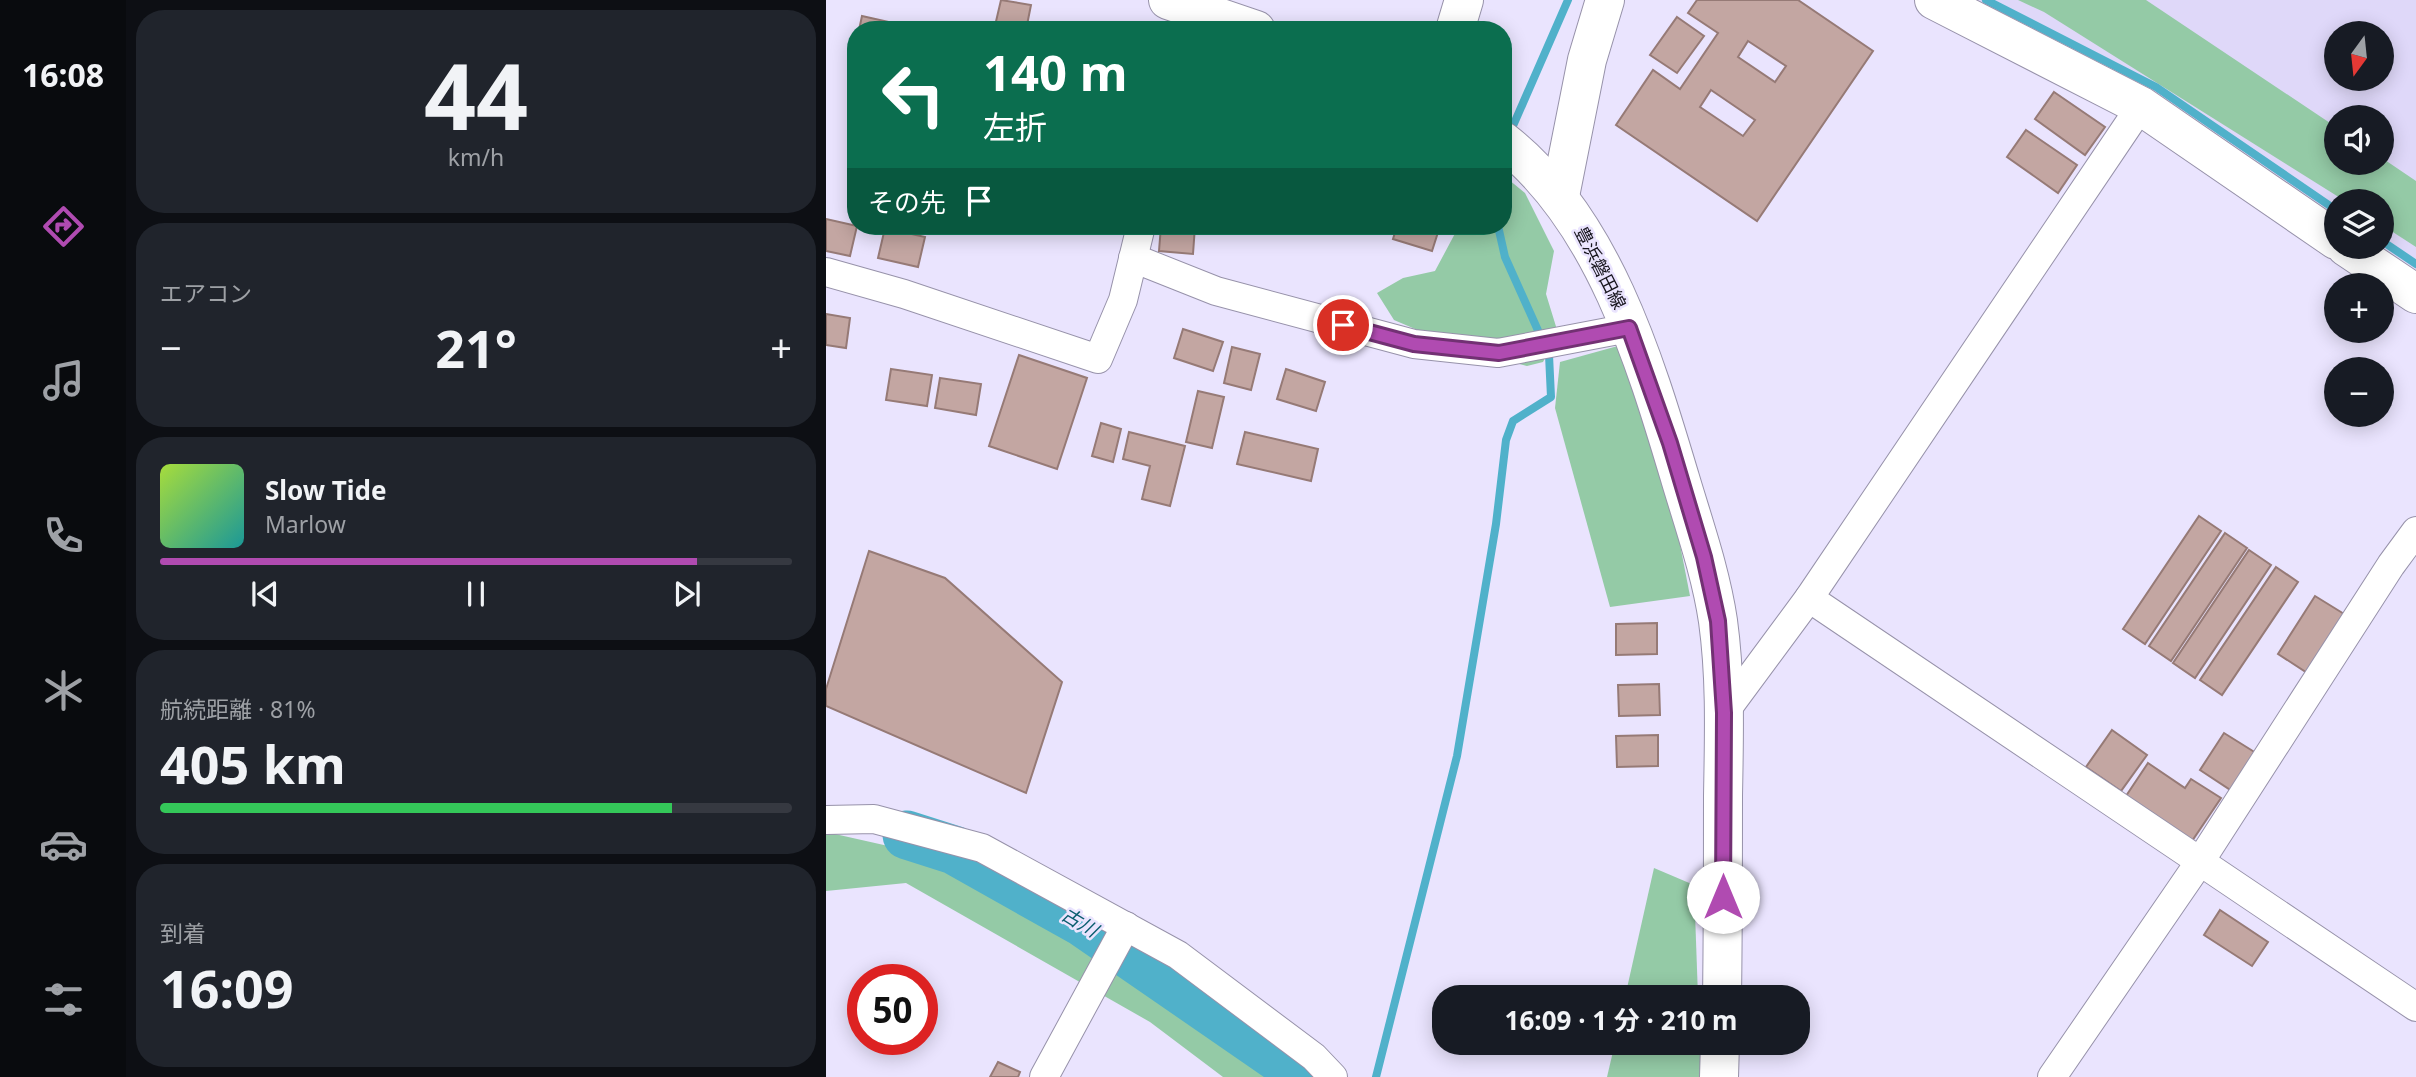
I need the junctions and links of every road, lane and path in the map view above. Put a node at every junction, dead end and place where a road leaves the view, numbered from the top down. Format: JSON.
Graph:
{"nodes":[{"id":1,"x":1464,"y":0,"type":"edge"},
{"id":2,"x":1605,"y":0,"type":"edge"},
{"id":3,"x":1934,"y":0,"type":"edge"},
{"id":4,"x":1182,"y":13,"type":"edge"},
{"id":5,"x":1217,"y":21,"type":"edge"},
{"id":6,"x":1458,"y":21,"type":"edge"},
{"id":7,"x":2141,"y":106,"type":"junction"},
{"id":8,"x":1512,"y":148,"type":"edge"},
{"id":9,"x":1560,"y":196,"type":"junction"},
{"id":10,"x":2324,"y":232,"type":"edge"},
{"id":11,"x":1139,"y":235,"type":"edge"},
{"id":12,"x":1133,"y":258,"type":"junction"},
{"id":13,"x":2364,"y":259,"type":"edge"},
{"id":14,"x":826,"y":272,"type":"edge"},
{"id":15,"x":2416,"y":294,"type":"edge"},
{"id":16,"x":1629,"y":328,"type":"junction"},
{"id":17,"x":2416,"y":531,"type":"edge"},
{"id":18,"x":1809,"y":598,"type":"junction"},
{"id":19,"x":1724,"y":713,"type":"junction"},
{"id":20,"x":826,"y":820,"type":"edge"},
{"id":21,"x":2201,"y":860,"type":"junction"},
{"id":22,"x":1126,"y":926,"type":"junction"},
{"id":23,"x":1721,"y":985,"type":"edge"},
{"id":24,"x":2416,"y":1007,"type":"edge"},
{"id":25,"x":1720,"y":1055,"type":"edge"},
{"id":26,"x":1044,"y":1077,"type":"edge"},
{"id":27,"x":1334,"y":1077,"type":"edge"},
{"id":28,"x":1719,"y":1077,"type":"edge"},
{"id":29,"x":2052,"y":1077,"type":"edge"}],
"edges":[{"from":1,"to":6,"type":"main road"},
{"from":2,"to":9,"type":"main road"},
{"from":3,"to":7,"type":"main road"},
{"from":4,"to":5,"type":"main road"},
{"from":7,"to":10,"type":"main road"},
{"from":7,"to":18,"type":"street"},
{"from":8,"to":9,"type":"main road","name":"豊浜磐田線"},
{"from":9,"to":16,"type":"main road","name":"豊浜磐田線"},
{"from":11,"to":12,"type":"street"},
{"from":12,"to":14,"type":"street"},
{"from":12,"to":16,"type":"street"},
{"from":13,"to":15,"type":"main road"},
{"from":16,"to":19,"type":"main road","name":"豊浜磐田線"},
{"from":17,"to":21,"type":"street"},
{"from":18,"to":19,"type":"street"},
{"from":18,"to":21,"type":"street"},
{"from":19,"to":23,"type":"main road","name":"豊浜磐田線"},
{"from":20,"to":22,"type":"street"},
{"from":21,"to":24,"type":"street"},
{"from":21,"to":29,"type":"street"},
{"from":22,"to":26,"type":"street"},
{"from":22,"to":27,"type":"street"},
{"from":25,"to":28,"type":"main road"}]}
